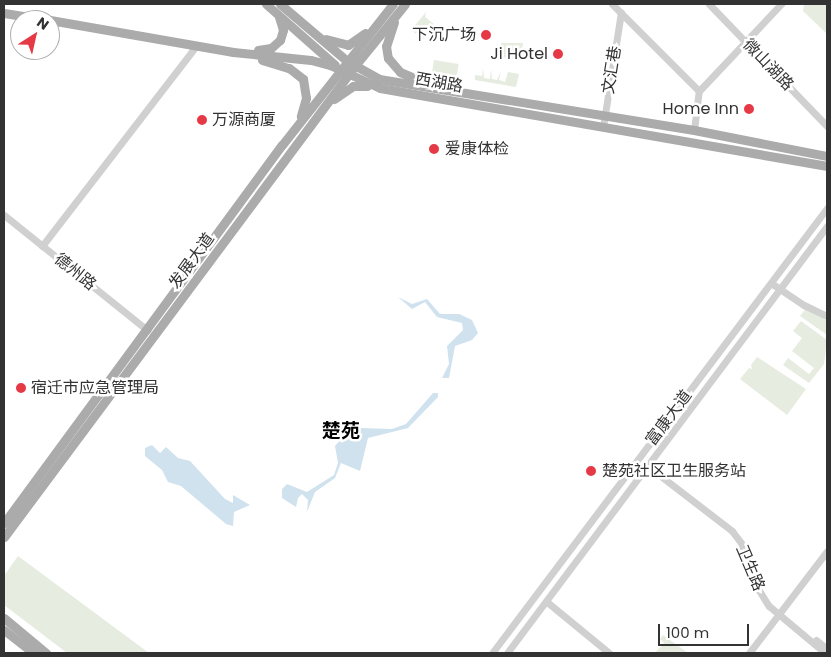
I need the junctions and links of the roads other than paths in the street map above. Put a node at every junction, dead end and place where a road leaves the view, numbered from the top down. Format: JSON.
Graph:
{"nodes":[{"id":1,"x":266,"y":4,"type":"edge"},
{"id":2,"x":280,"y":4,"type":"edge"},
{"id":3,"x":612,"y":4,"type":"edge"},
{"id":4,"x":709,"y":4,"type":"edge"},
{"id":5,"x":781,"y":4,"type":"edge"},
{"id":6,"x":398,"y":5,"type":"edge"},
{"id":7,"x":621,"y":12,"type":"junction"},
{"id":8,"x":278,"y":15,"type":"junction"},
{"id":9,"x":298,"y":20,"type":"junction"},
{"id":10,"x":60,"y":22,"type":"edge"},
{"id":11,"x":746,"y":42,"type":"junction"},
{"id":12,"x":196,"y":46,"type":"junction"},
{"id":13,"x":233,"y":52,"type":"junction"},
{"id":14,"x":350,"y":67,"type":"junction"},
{"id":15,"x":340,"y":70,"type":"junction"},
{"id":16,"x":380,"y":88,"type":"junction"},
{"id":17,"x":699,"y":90,"type":"junction"},
{"id":18,"x":452,"y":91,"type":"junction"},
{"id":19,"x":329,"y":102,"type":"junction"},
{"id":20,"x":605,"y":116,"type":"junction"},
{"id":21,"x":827,"y":126,"type":"edge"},
{"id":22,"x":603,"y":127,"type":"junction"},
{"id":23,"x":694,"y":130,"type":"junction"},
{"id":24,"x":282,"y":146,"type":"junction"},
{"id":25,"x":827,"y":156,"type":"edge"},
{"id":26,"x":827,"y":167,"type":"edge"},
{"id":27,"x":827,"y":208,"type":"edge"},
{"id":28,"x":4,"y":215,"type":"edge"},
{"id":29,"x":827,"y":226,"type":"edge"},
{"id":30,"x":42,"y":246,"type":"junction"},
{"id":31,"x":771,"y":283,"type":"junction"},
{"id":32,"x":780,"y":289,"type":"junction"},
{"id":33,"x":827,"y":316,"type":"edge"},
{"id":34,"x":147,"y":330,"type":"junction"},
{"id":35,"x":651,"y":465,"type":"junction"},
{"id":36,"x":4,"y":523,"type":"edge"},
{"id":37,"x":4,"y":537,"type":"edge"},
{"id":38,"x":827,"y":551,"type":"edge"},
{"id":39,"x":546,"y":602,"type":"junction"},
{"id":40,"x":779,"y":614,"type":"junction"},
{"id":41,"x":4,"y":618,"type":"edge"},
{"id":42,"x":4,"y":630,"type":"edge"},
{"id":43,"x":827,"y":649,"type":"edge"},
{"id":44,"x":34,"y":653,"type":"edge"},
{"id":45,"x":46,"y":653,"type":"edge"},
{"id":46,"x":492,"y":653,"type":"edge"},
{"id":47,"x":508,"y":653,"type":"edge"},
{"id":48,"x":609,"y":653,"type":"edge"},
{"id":49,"x":749,"y":653,"type":"edge"},
{"id":50,"x":825,"y":653,"type":"edge"}],
"edges":[{"from":1,"to":8,"type":"main road"},
{"from":2,"to":9,"type":"main road"},
{"from":3,"to":7,"type":"street"},
{"from":4,"to":11,"type":"street","name":"微山湖路"},
{"from":5,"to":11,"type":"street"},
{"from":6,"to":9,"type":"main road"},
{"from":6,"to":14,"type":"main road","name":"发展大道"},
{"from":6,"to":18,"type":"main road"},
{"from":7,"to":17,"type":"street"},
{"from":7,"to":20,"type":"street","name":"文汇巷"},
{"from":8,"to":13,"type":"main road"},
{"from":8,"to":15,"type":"main road"},
{"from":9,"to":14,"type":"main road"},
{"from":10,"to":12,"type":"main road"},
{"from":11,"to":17,"type":"street"},
{"from":11,"to":21,"type":"street","name":"微山湖路"},
{"from":12,"to":13,"type":"main road"},
{"from":12,"to":30,"type":"street"},
{"from":13,"to":15,"type":"main road"},
{"from":13,"to":24,"type":"main road"},
{"from":14,"to":15,"type":"main road","name":"发展大道"},
{"from":14,"to":16,"type":"main road","name":"西湖路"},
{"from":14,"to":18,"type":"main road","name":"西湖路"},
{"from":14,"to":19,"type":"main road","name":"发展大道"},
{"from":15,"to":24,"type":"main road","name":"发展大道"},
{"from":16,"to":19,"type":"main road"},
{"from":16,"to":22,"type":"main road","name":"西湖路"},
{"from":17,"to":23,"type":"street"},
{"from":18,"to":20,"type":"main road","name":"西湖路"},
{"from":19,"to":37,"type":"main road","name":"发展大道"},
{"from":20,"to":22,"type":"street","name":"文汇巷"},
{"from":20,"to":23,"type":"main road","name":"西湖路"},
{"from":22,"to":26,"type":"main road","name":"西湖路"},
{"from":23,"to":25,"type":"main road","name":"西湖路"},
{"from":24,"to":34,"type":"main road","name":"发展大道"},
{"from":27,"to":31,"type":"street","name":"富康大道"},
{"from":28,"to":30,"type":"street","name":"德州路"},
{"from":29,"to":32,"type":"street","name":"富康大道"},
{"from":30,"to":34,"type":"street","name":"德州路"},
{"from":31,"to":32,"type":"street"},
{"from":31,"to":46,"type":"street","name":"富康大道"},
{"from":32,"to":33,"type":"street"},
{"from":32,"to":35,"type":"street","name":"富康大道"},
{"from":34,"to":36,"type":"main road","name":"发展大道"},
{"from":35,"to":39,"type":"street","name":"富康大道"},
{"from":35,"to":40,"type":"street","name":"卫生路"},
{"from":38,"to":40,"type":"street"},
{"from":39,"to":47,"type":"street","name":"富康大道"},
{"from":39,"to":48,"type":"street"},
{"from":40,"to":43,"type":"street","name":"卫生路"},
{"from":40,"to":49,"type":"street"},
{"from":40,"to":50,"type":"street","name":"卫生路"},
{"from":41,"to":45,"type":"main road"},
{"from":42,"to":44,"type":"main road"}]}
